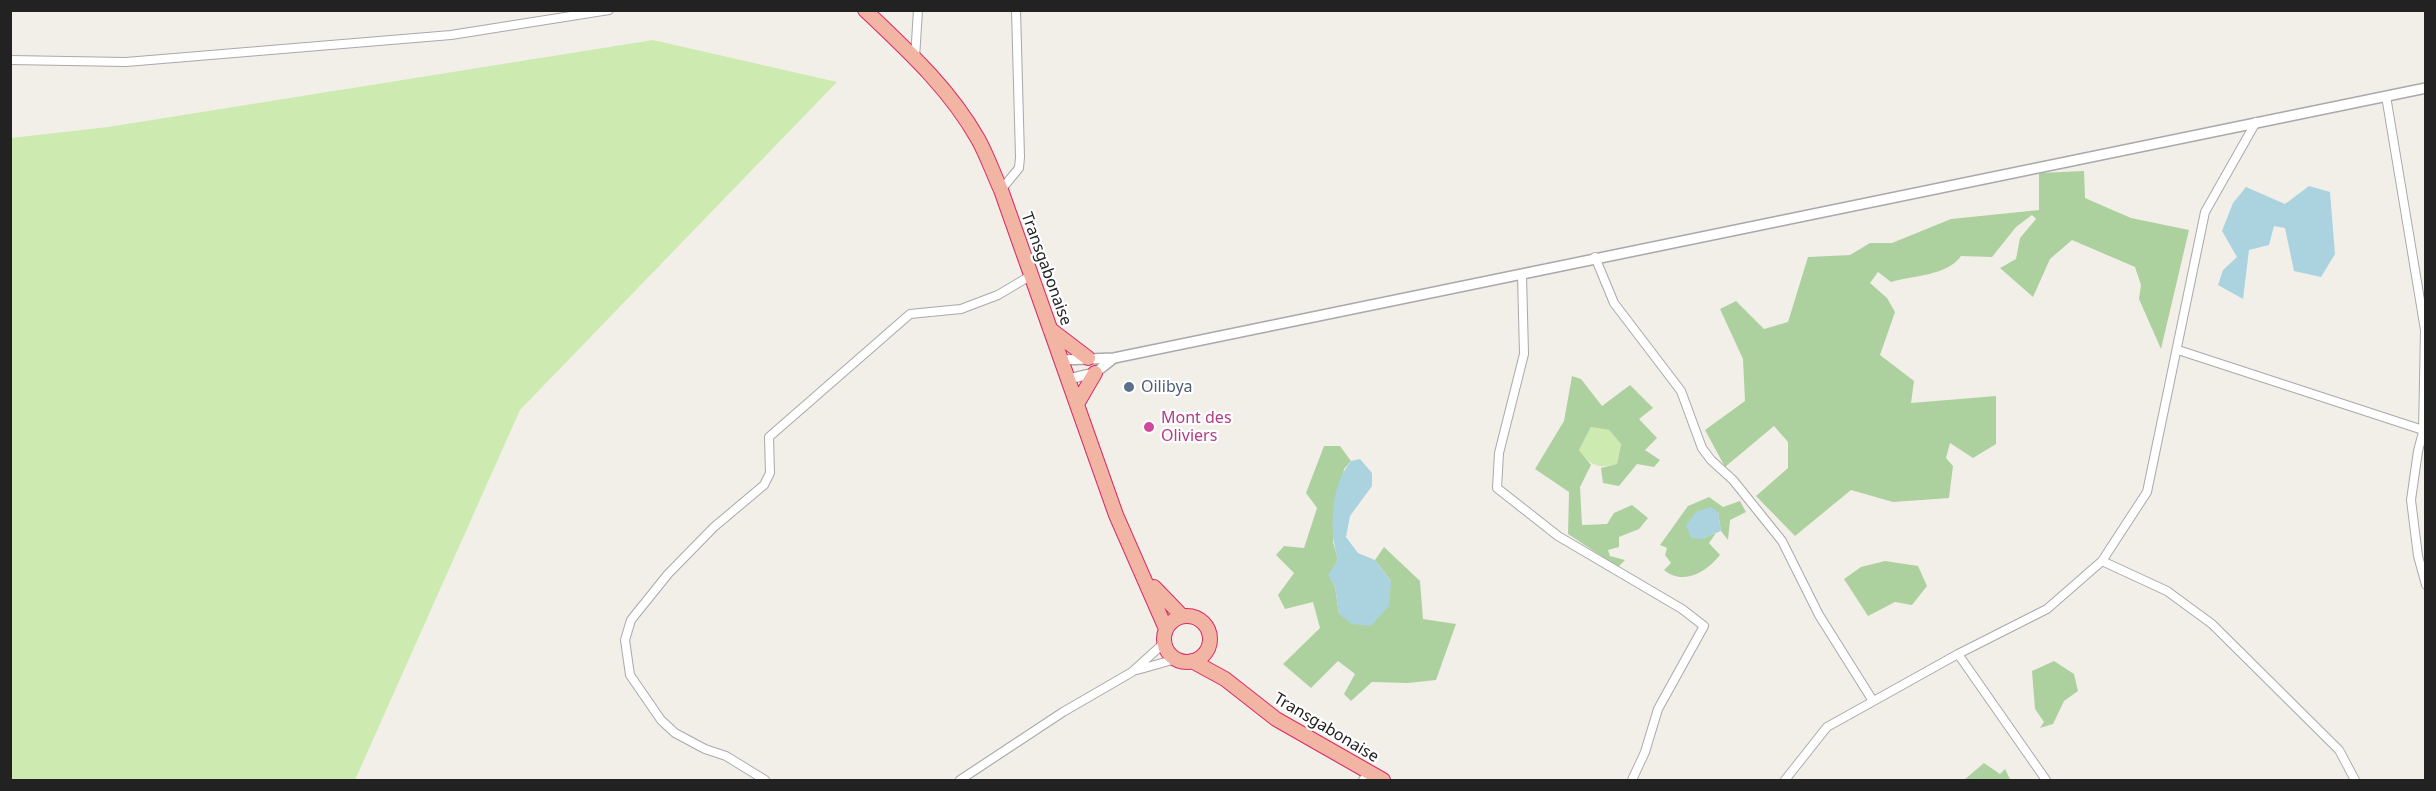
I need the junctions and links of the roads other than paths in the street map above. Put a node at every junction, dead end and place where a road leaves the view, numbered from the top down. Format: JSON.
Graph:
{"nodes":[{"id":1,"x":609,"y":10,"type":"edge"},
{"id":2,"x":865,"y":10,"type":"edge"},
{"id":3,"x":918,"y":10,"type":"edge"},
{"id":4,"x":1016,"y":10,"type":"edge"},
{"id":5,"x":915,"y":58,"type":"junction"},
{"id":6,"x":10,"y":60,"type":"edge"},
{"id":7,"x":2426,"y":88,"type":"edge"},
{"id":8,"x":2386,"y":96,"type":"junction"},
{"id":9,"x":2256,"y":122,"type":"junction"},
{"id":10,"x":1001,"y":190,"type":"junction"},
{"id":11,"x":1595,"y":257,"type":"junction"},
{"id":12,"x":1522,"y":275,"type":"junction"},
{"id":13,"x":1030,"y":276,"type":"junction"},
{"id":14,"x":1050,"y":329,"type":"junction"},
{"id":15,"x":2178,"y":350,"type":"junction"},
{"id":16,"x":1088,"y":358,"type":"junction"},
{"id":17,"x":1114,"y":358,"type":"junction"},
{"id":18,"x":1062,"y":360,"type":"junction"},
{"id":19,"x":1095,"y":373,"type":"junction"},
{"id":20,"x":1068,"y":379,"type":"junction"},
{"id":21,"x":1077,"y":404,"type":"junction"},
{"id":22,"x":2424,"y":431,"type":"edge"},
{"id":23,"x":2102,"y":561,"type":"junction"},
{"id":24,"x":1142,"y":572,"type":"junction"},
{"id":25,"x":2426,"y":585,"type":"edge"},
{"id":26,"x":1182,"y":616,"type":"junction"},
{"id":27,"x":1165,"y":636,"type":"junction"},
{"id":28,"x":1207,"y":649,"type":"junction"},
{"id":29,"x":1958,"y":654,"type":"junction"},
{"id":30,"x":1176,"y":658,"type":"junction"},
{"id":31,"x":1192,"y":661,"type":"junction"},
{"id":32,"x":1132,"y":672,"type":"junction"},
{"id":33,"x":1225,"y":679,"type":"junction"},
{"id":34,"x":1873,"y":701,"type":"junction"},
{"id":35,"x":1365,"y":777,"type":"edge"},
{"id":36,"x":765,"y":780,"type":"edge"},
{"id":37,"x":960,"y":780,"type":"edge"},
{"id":38,"x":1383,"y":780,"type":"edge"},
{"id":39,"x":1632,"y":780,"type":"edge"},
{"id":40,"x":1785,"y":780,"type":"edge"},
{"id":41,"x":2046,"y":780,"type":"edge"},
{"id":42,"x":2355,"y":780,"type":"edge"}],
"edges":[{"from":1,"to":6,"type":"street"},
{"from":2,"to":5,"type":"highway","name":"Transgabonaise"},
{"from":3,"to":5,"type":"street"},
{"from":4,"to":10,"type":"street"},
{"from":5,"to":10,"type":"highway","name":"Transgabonaise"},
{"from":7,"to":8,"type":"street"},
{"from":8,"to":9,"type":"street"},
{"from":8,"to":22,"type":"street"},
{"from":9,"to":11,"type":"street"},
{"from":9,"to":15,"type":"street"},
{"from":10,"to":13,"type":"highway","name":"Transgabonaise"},
{"from":11,"to":12,"type":"street"},
{"from":11,"to":34,"type":"street"},
{"from":12,"to":17,"type":"street"},
{"from":12,"to":39,"type":"street"},
{"from":13,"to":14,"type":"highway","name":"Transgabonaise"},
{"from":13,"to":36,"type":"street"},
{"from":14,"to":16,"type":"highway"},
{"from":14,"to":18,"type":"highway","name":"Transgabonaise"},
{"from":15,"to":22,"type":"street"},
{"from":15,"to":23,"type":"street"},
{"from":16,"to":17,"type":"street"},
{"from":16,"to":18,"type":"street"},
{"from":17,"to":19,"type":"street"},
{"from":18,"to":20,"type":"highway","name":"Transgabonaise"},
{"from":19,"to":20,"type":"street"},
{"from":19,"to":21,"type":"highway"},
{"from":20,"to":21,"type":"highway","name":"Transgabonaise"},
{"from":21,"to":24,"type":"highway","name":"Transgabonaise"},
{"from":22,"to":25,"type":"street"},
{"from":23,"to":29,"type":"street"},
{"from":23,"to":42,"type":"street"},
{"from":24,"to":26,"type":"highway","name":"Transgabonaise"},
{"from":24,"to":27,"type":"highway","name":"Transgabonaise"},
{"from":26,"to":27,"type":"highway"},
{"from":26,"to":28,"type":"highway"},
{"from":27,"to":30,"type":"highway"},
{"from":27,"to":32,"type":"street"},
{"from":28,"to":31,"type":"highway"},
{"from":28,"to":33,"type":"highway","name":"Transgabonaise"},
{"from":29,"to":34,"type":"street"},
{"from":29,"to":41,"type":"street"},
{"from":30,"to":31,"type":"highway"},
{"from":30,"to":32,"type":"street"},
{"from":31,"to":33,"type":"highway","name":"Transgabonaise"},
{"from":32,"to":37,"type":"street"},
{"from":33,"to":35,"type":"highway","name":"Transgabonaise"},
{"from":34,"to":40,"type":"street"},
{"from":35,"to":38,"type":"highway","name":"Transgabonaise"}]}
